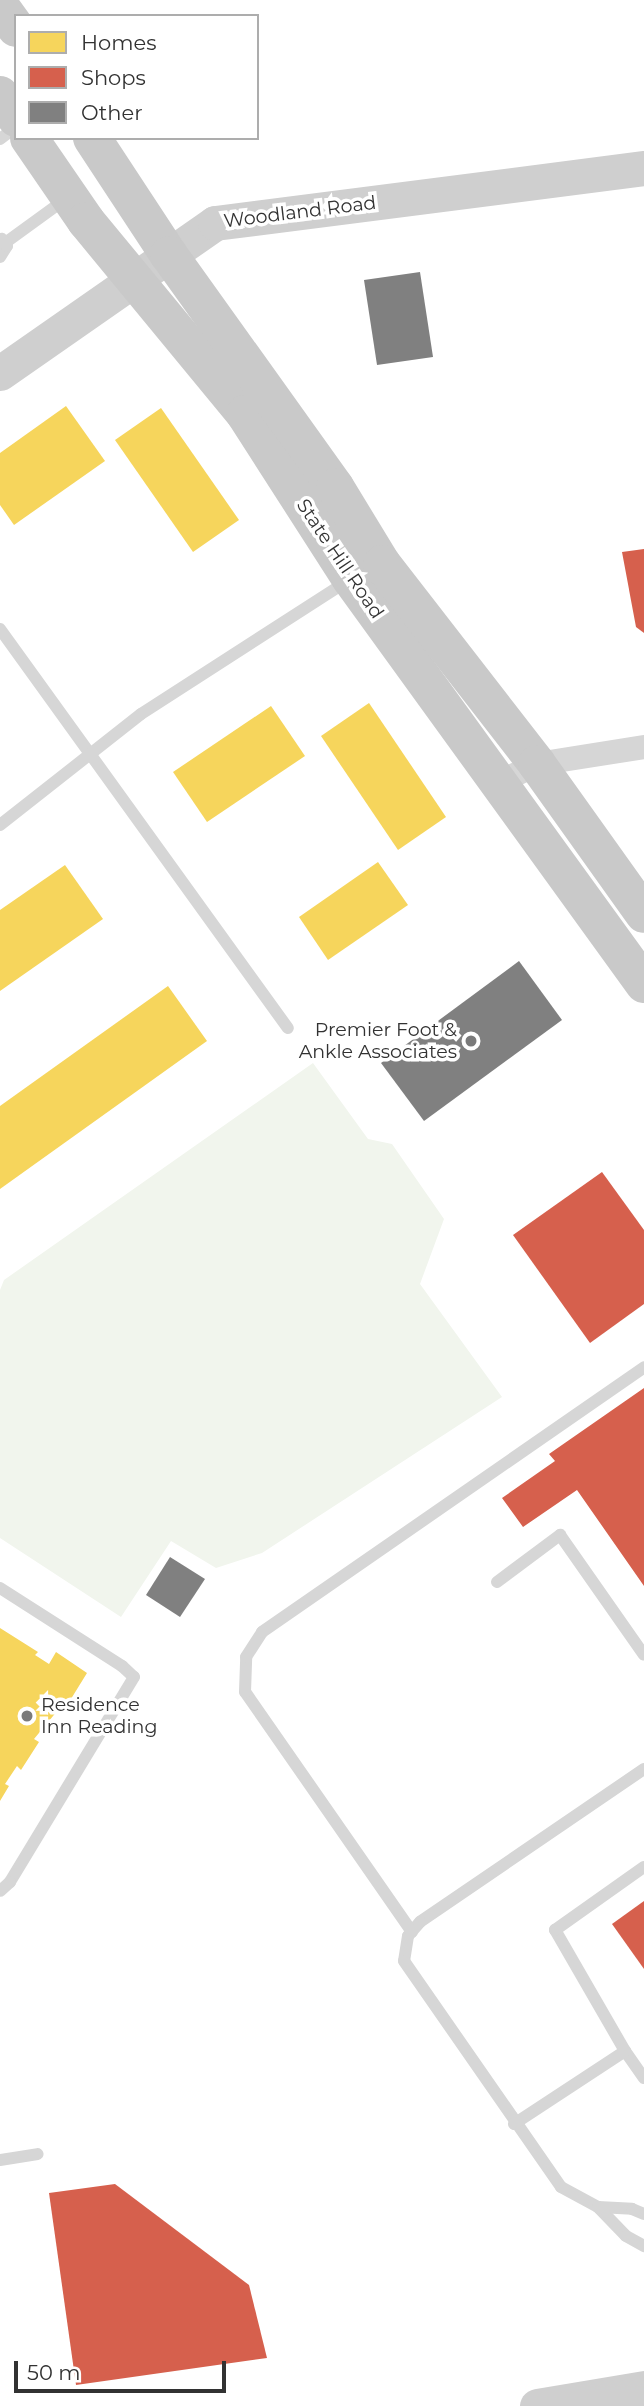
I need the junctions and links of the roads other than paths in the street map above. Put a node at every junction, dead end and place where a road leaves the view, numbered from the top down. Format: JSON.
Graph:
{"nodes":[{"id":1,"x":0,"y":6,"type":"edge"},
{"id":2,"x":14,"y":26,"type":"edge"},
{"id":3,"x":0,"y":95,"type":"edge"},
{"id":4,"x":14,"y":115,"type":"edge"},
{"id":5,"x":30,"y":140,"type":"edge"},
{"id":6,"x":93,"y":140,"type":"edge"},
{"id":7,"x":644,"y":168,"type":"edge"},
{"id":8,"x":69,"y":197,"type":"junction"},
{"id":9,"x":2,"y":239,"type":"edge"},
{"id":10,"x":169,"y":255,"type":"junction"},
{"id":11,"x":0,"y":257,"type":"edge"},
{"id":12,"x":134,"y":279,"type":"junction"},
{"id":13,"x":1,"y":369,"type":"edge"},
{"id":14,"x":367,"y":572,"type":"junction"},
{"id":15,"x":0,"y":629,"type":"edge"},
{"id":16,"x":644,"y":747,"type":"edge"},
{"id":17,"x":91,"y":754,"type":"junction"},
{"id":18,"x":537,"y":764,"type":"junction"},
{"id":19,"x":498,"y":783,"type":"junction"},
{"id":20,"x":0,"y":825,"type":"edge"},
{"id":21,"x":644,"y":914,"type":"edge"},
{"id":22,"x":644,"y":984,"type":"edge"},
{"id":23,"x":288,"y":1028,"type":"dead end"},
{"id":24,"x":644,"y":1367,"type":"edge"},
{"id":25,"x":497,"y":1582,"type":"dead end"},
{"id":26,"x":0,"y":1588,"type":"edge"},
{"id":27,"x":644,"y":1655,"type":"edge"},
{"id":28,"x":644,"y":1769,"type":"edge"},
{"id":29,"x":644,"y":1867,"type":"edge"},
{"id":30,"x":0,"y":1891,"type":"edge"},
{"id":31,"x":412,"y":1932,"type":"junction"},
{"id":32,"x":625,"y":2051,"type":"junction"},
{"id":33,"x":644,"y":2078,"type":"edge"},
{"id":34,"x":514,"y":2124,"type":"junction"},
{"id":35,"x":38,"y":2154,"type":"dead end"},
{"id":36,"x":0,"y":2160,"type":"edge"},
{"id":37,"x":597,"y":2207,"type":"junction"},
{"id":38,"x":644,"y":2214,"type":"edge"},
{"id":39,"x":644,"y":2246,"type":"edge"},
{"id":40,"x":644,"y":2388,"type":"edge"},
{"id":41,"x":537,"y":2406,"type":"edge"}],
"edges":[{"from":1,"to":2,"type":"main road"},
{"from":3,"to":4,"type":"main road"},
{"from":5,"to":8,"type":"main road","name":"State Hill Road"},
{"from":6,"to":10,"type":"main road","name":"State Hill Road"},
{"from":7,"to":10,"type":"street","name":"Woodland Road"},
{"from":8,"to":9,"type":"lane"},
{"from":8,"to":12,"type":"main road","name":"State Hill Road"},
{"from":9,"to":11,"type":"lane"},
{"from":10,"to":12,"type":"street","name":"Woodland Road"},
{"from":10,"to":14,"type":"main road","name":"State Hill Road"},
{"from":12,"to":13,"type":"street","name":"Woodland Road"},
{"from":12,"to":14,"type":"main road","name":"State Hill Road"},
{"from":14,"to":17,"type":"lane"},
{"from":14,"to":18,"type":"main road","name":"State Hill Road"},
{"from":14,"to":19,"type":"main road","name":"State Hill Road"},
{"from":15,"to":17,"type":"lane"},
{"from":16,"to":18,"type":"street"},
{"from":17,"to":20,"type":"lane"},
{"from":17,"to":23,"type":"lane"},
{"from":18,"to":19,"type":"street"},
{"from":18,"to":21,"type":"main road","name":"State Hill Road"},
{"from":19,"to":22,"type":"main road","name":"State Hill Road"},
{"from":24,"to":31,"type":"lane"},
{"from":25,"to":27,"type":"lane"},
{"from":26,"to":30,"type":"lane"},
{"from":28,"to":31,"type":"lane"},
{"from":29,"to":32,"type":"lane"},
{"from":31,"to":34,"type":"lane"},
{"from":32,"to":33,"type":"lane"},
{"from":32,"to":34,"type":"lane"},
{"from":34,"to":37,"type":"lane"},
{"from":35,"to":36,"type":"lane"},
{"from":37,"to":38,"type":"lane"},
{"from":37,"to":39,"type":"lane"},
{"from":40,"to":41,"type":"street"}]}
